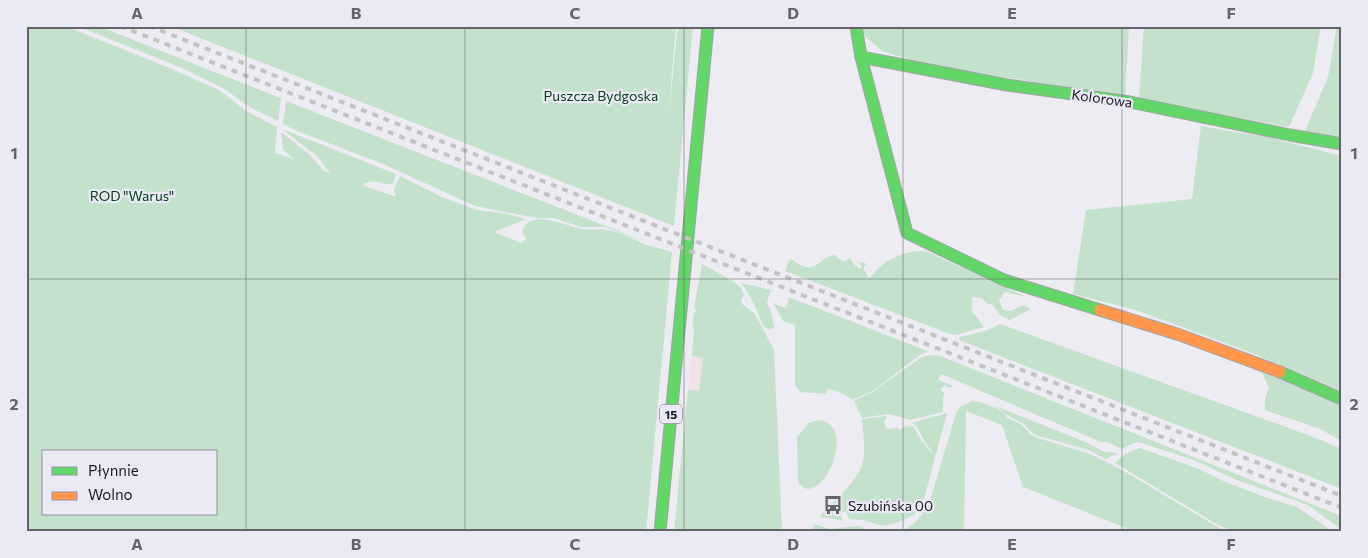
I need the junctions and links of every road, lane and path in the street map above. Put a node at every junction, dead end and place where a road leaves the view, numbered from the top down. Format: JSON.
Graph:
{"nodes":[{"id":1,"x":708,"y":26,"type":"edge"},
{"id":2,"x":856,"y":26,"type":"edge"},
{"id":3,"x":861,"y":57,"type":"junction"},
{"id":4,"x":1342,"y":144,"type":"edge"},
{"id":5,"x":1342,"y":400,"type":"edge"},
{"id":6,"x":660,"y":532,"type":"edge"}],
"edges":[{"from":1,"to":6,"type":"street","number":"15"},
{"from":2,"to":3,"type":"street"},
{"from":3,"to":4,"type":"street","name":"Kolorowa"},
{"from":3,"to":5,"type":"street"}]}
